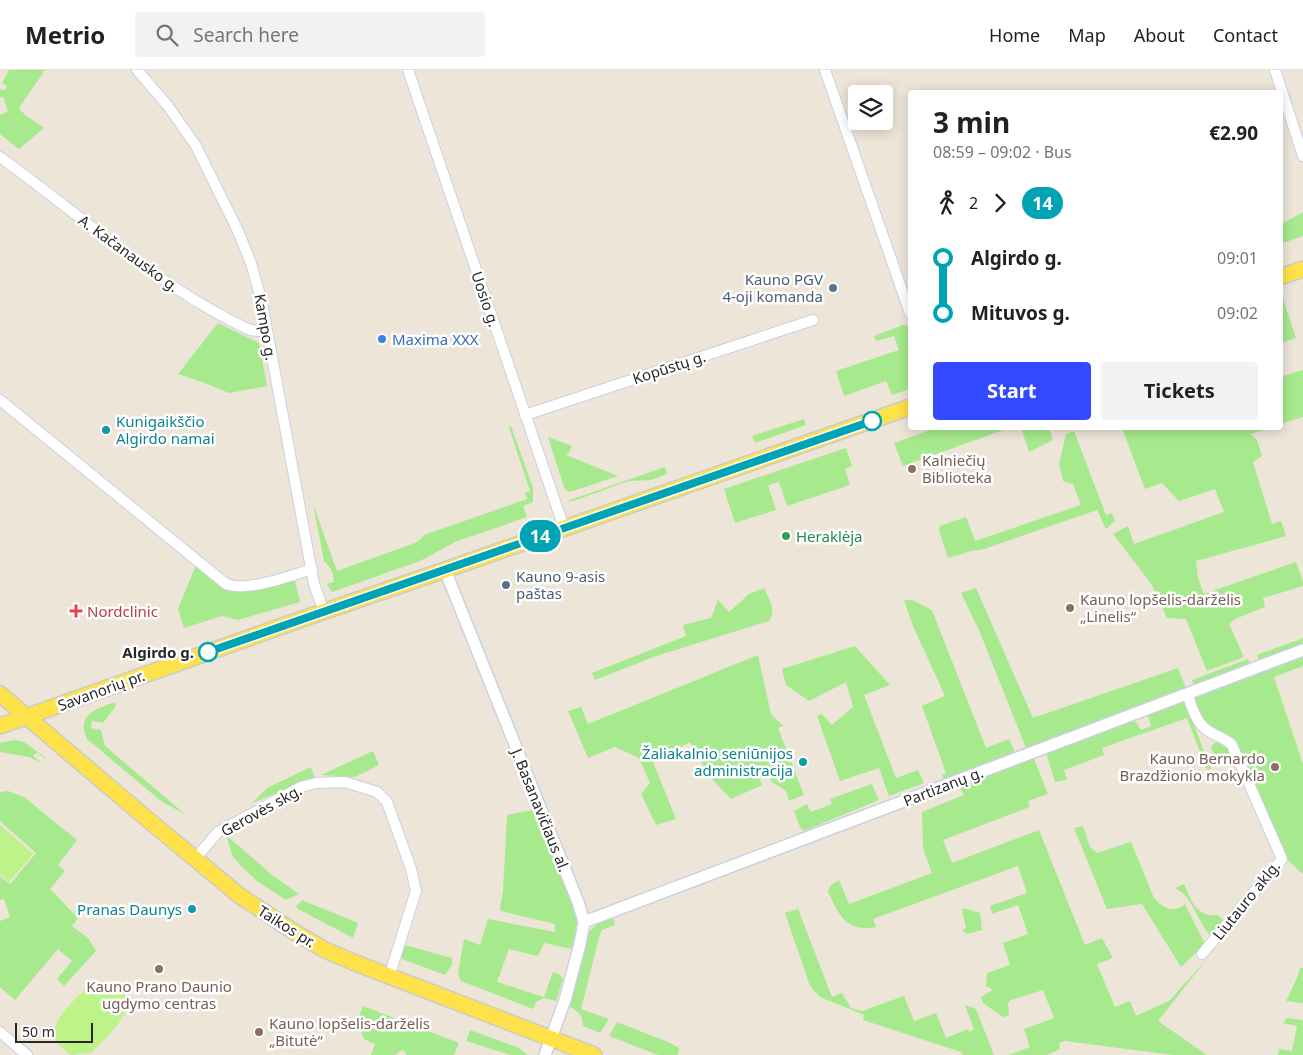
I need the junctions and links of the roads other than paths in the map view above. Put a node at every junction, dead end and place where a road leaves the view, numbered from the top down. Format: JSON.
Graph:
{"nodes":[{"id":1,"x":137,"y":70,"type":"edge"},
{"id":2,"x":408,"y":70,"type":"edge"},
{"id":3,"x":826,"y":70,"type":"edge"},
{"id":4,"x":1275,"y":70,"type":"edge"},
{"id":5,"x":1282,"y":90,"type":"edge"},
{"id":6,"x":1283,"y":95,"type":"edge"},
{"id":7,"x":1303,"y":156,"type":"edge"},
{"id":8,"x":0,"y":157,"type":"edge"},
{"id":9,"x":1303,"y":269,"type":"edge"},
{"id":10,"x":1283,"y":276,"type":"edge"},
{"id":11,"x":908,"y":307,"type":"edge"},
{"id":12,"x":812,"y":320,"type":"dead end"},
{"id":13,"x":266,"y":330,"type":"junction"},
{"id":14,"x":0,"y":400,"type":"edge"},
{"id":15,"x":908,"y":408,"type":"edge"},
{"id":16,"x":525,"y":415,"type":"junction"},
{"id":17,"x":564,"y":528,"type":"junction"},
{"id":18,"x":312,"y":569,"type":"junction"},
{"id":19,"x":445,"y":570,"type":"junction"},
{"id":20,"x":324,"y":612,"type":"junction"},
{"id":21,"x":1303,"y":650,"type":"edge"},
{"id":22,"x":0,"y":694,"type":"edge"},
{"id":23,"x":1187,"y":694,"type":"junction"},
{"id":24,"x":27,"y":717,"type":"junction"},
{"id":25,"x":0,"y":726,"type":"edge"},
{"id":26,"x":195,"y":859,"type":"junction"},
{"id":27,"x":584,"y":922,"type":"junction"},
{"id":28,"x":1202,"y":954,"type":"dead end"},
{"id":29,"x":389,"y":977,"type":"junction"},
{"id":30,"x":0,"y":1032,"type":"edge"},
{"id":31,"x":551,"y":1039,"type":"junction"},
{"id":32,"x":27,"y":1055,"type":"edge"},
{"id":33,"x":545,"y":1055,"type":"edge"},
{"id":34,"x":594,"y":1055,"type":"edge"}],
"edges":[{"from":1,"to":13,"type":"street","name":"Kampo g."},
{"from":2,"to":16,"type":"street","name":"Uosio g."},
{"from":3,"to":11,"type":"street"},
{"from":4,"to":5,"type":"street"},
{"from":6,"to":7,"type":"street"},
{"from":8,"to":13,"type":"street","name":"A. Kačanausko g."},
{"from":9,"to":10,"type":"main road"},
{"from":12,"to":16,"type":"street","name":"Kopūstų g."},
{"from":13,"to":18,"type":"street","name":"Kampo g."},
{"from":14,"to":18,"type":"street"},
{"from":15,"to":17,"type":"main road","name":"Savanorių pr."},
{"from":16,"to":17,"type":"street","name":"Uosio g."},
{"from":17,"to":19,"type":"main road","name":"Savanorių pr."},
{"from":18,"to":20,"type":"street","name":"Kampo g."},
{"from":19,"to":20,"type":"main road","name":"Savanorių pr."},
{"from":19,"to":27,"type":"street","name":"J. Basanavičiaus al."},
{"from":20,"to":24,"type":"main road","name":"Savanorių pr."},
{"from":21,"to":23,"type":"street","name":"Partizanų g."},
{"from":22,"to":24,"type":"main road","name":"Taikos pr."},
{"from":23,"to":27,"type":"street","name":"Partizanų g."},
{"from":23,"to":28,"type":"street","name":"Liutauro aklg."},
{"from":24,"to":25,"type":"main road","name":"Savanorių pr."},
{"from":24,"to":26,"type":"main road","name":"Taikos pr."},
{"from":26,"to":29,"type":"main road","name":"Taikos pr."},
{"from":26,"to":29,"type":"street","name":"Gerovės skg."},
{"from":27,"to":31,"type":"street","name":"J. Basanavičiaus al."},
{"from":29,"to":31,"type":"main road","name":"Taikos pr."},
{"from":30,"to":32,"type":"street"},
{"from":31,"to":33,"type":"street","name":"J. Basanavičiaus al."},
{"from":31,"to":34,"type":"main road","name":"Taikos pr."}]}
